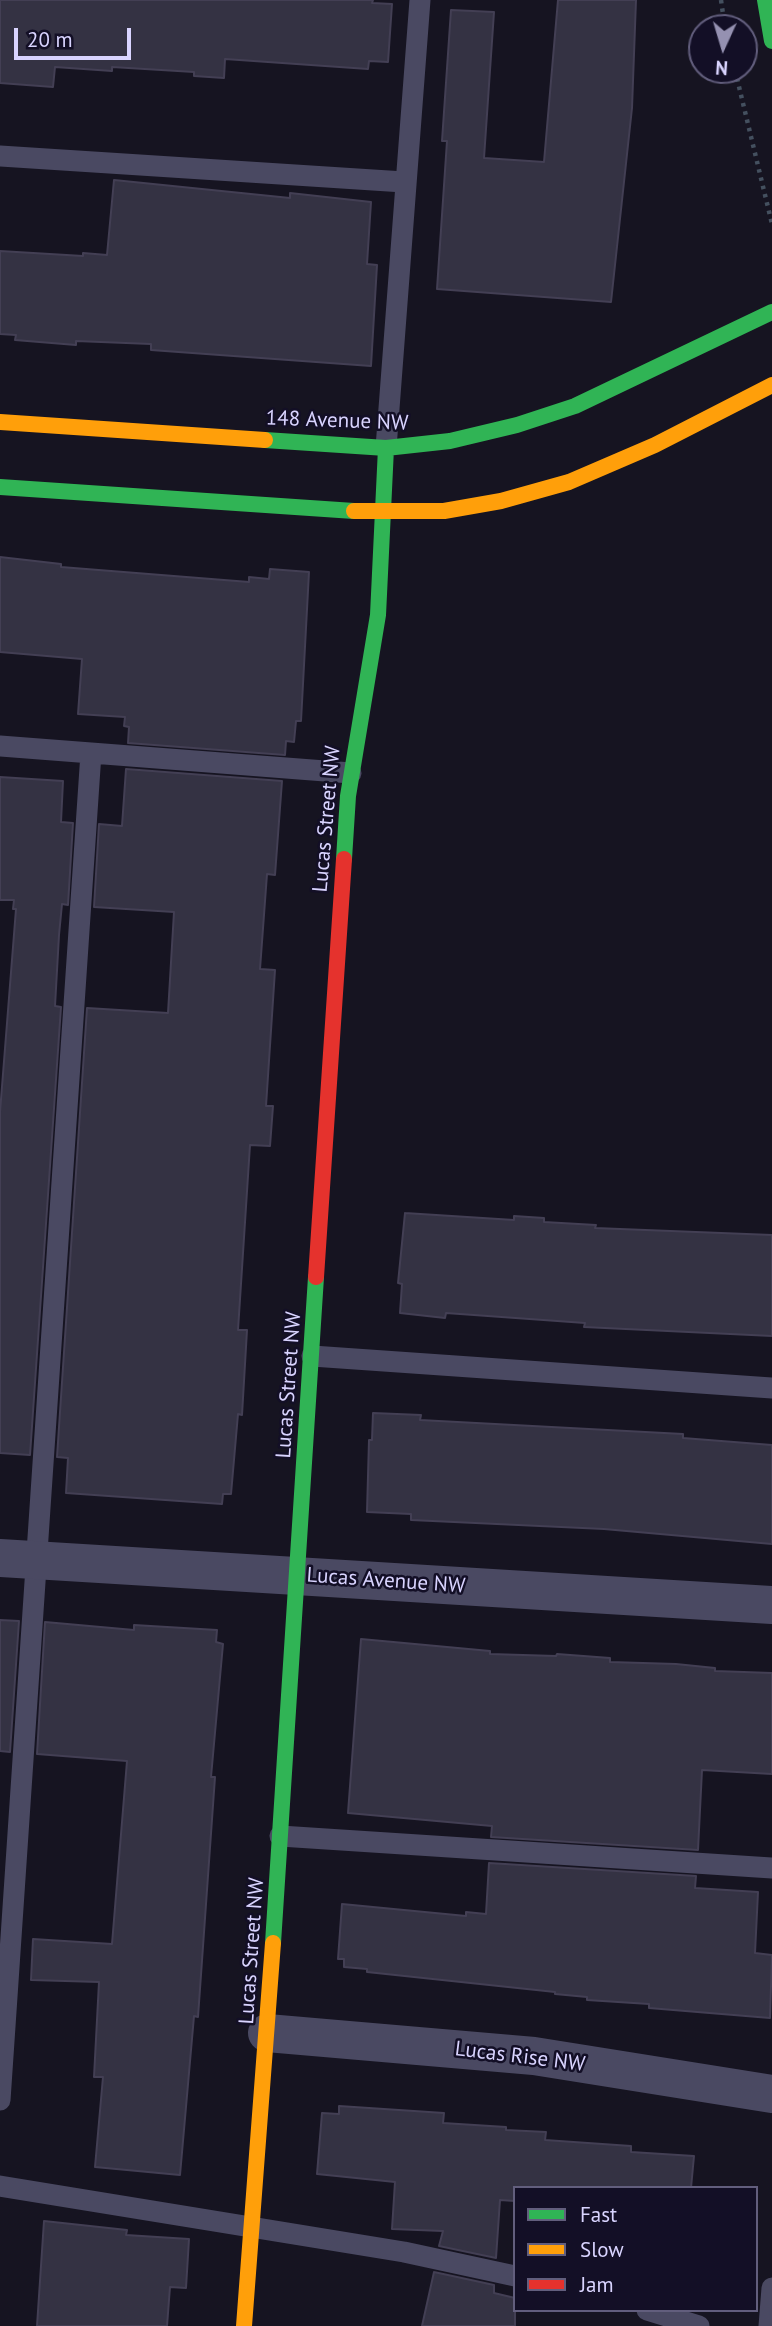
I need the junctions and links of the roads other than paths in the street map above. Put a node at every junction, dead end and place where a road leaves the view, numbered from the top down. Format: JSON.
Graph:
{"nodes":[{"id":1,"x":420,"y":0,"type":"edge"},
{"id":2,"x":765,"y":0,"type":"edge"},
{"id":3,"x":772,"y":41,"type":"edge"},
{"id":4,"x":0,"y":156,"type":"edge"},
{"id":5,"x":404,"y":182,"type":"junction"},
{"id":6,"x":772,"y":312,"type":"edge"},
{"id":7,"x":772,"y":385,"type":"edge"},
{"id":8,"x":0,"y":422,"type":"edge"},
{"id":9,"x":386,"y":448,"type":"junction"},
{"id":10,"x":0,"y":487,"type":"edge"},
{"id":11,"x":383,"y":513,"type":"junction"},
{"id":12,"x":0,"y":746,"type":"edge"},
{"id":13,"x":91,"y":753,"type":"junction"},
{"id":14,"x":351,"y":773,"type":"junction"},
{"id":15,"x":312,"y":1356,"type":"junction"},
{"id":16,"x":772,"y":1388,"type":"edge"},
{"id":17,"x":18,"y":1559,"type":"edge"},
{"id":18,"x":297,"y":1576,"type":"junction"},
{"id":19,"x":772,"y":1605,"type":"edge"},
{"id":20,"x":280,"y":1836,"type":"junction"},
{"id":21,"x":772,"y":1868,"type":"edge"},
{"id":22,"x":267,"y":2033,"type":"junction"},
{"id":23,"x":772,"y":2094,"type":"edge"},
{"id":24,"x":0,"y":2100,"type":"edge"},
{"id":25,"x":0,"y":2186,"type":"edge"},
{"id":26,"x":250,"y":2227,"type":"junction"},
{"id":27,"x":513,"y":2276,"type":"edge"},
{"id":28,"x":772,"y":2288,"type":"edge"},
{"id":29,"x":654,"y":2312,"type":"edge"},
{"id":30,"x":244,"y":2326,"type":"edge"},
{"id":31,"x":699,"y":2326,"type":"edge"},
{"id":32,"x":769,"y":2326,"type":"edge"}],
"edges":[{"from":1,"to":5,"type":"lane"},
{"from":2,"to":3,"type":"street"},
{"from":4,"to":5,"type":"lane"},
{"from":5,"to":9,"type":"lane"},
{"from":6,"to":9,"type":"street","name":"148 Avenue NW"},
{"from":7,"to":11,"type":"street"},
{"from":8,"to":9,"type":"street","name":"148 Avenue NW"},
{"from":9,"to":11,"type":"street","name":"Lucas Street NW"},
{"from":10,"to":11,"type":"street"},
{"from":11,"to":14,"type":"street","name":"Lucas Street NW"},
{"from":12,"to":13,"type":"lane"},
{"from":13,"to":14,"type":"lane"},
{"from":13,"to":17,"type":"lane"},
{"from":14,"to":15,"type":"street","name":"Lucas Street NW"},
{"from":15,"to":16,"type":"lane"},
{"from":15,"to":18,"type":"street","name":"Lucas Street NW"},
{"from":17,"to":18,"type":"street","name":"Lucas Avenue NW"},
{"from":17,"to":24,"type":"lane"},
{"from":18,"to":19,"type":"street","name":"Lucas Avenue NW"},
{"from":18,"to":20,"type":"street","name":"Lucas Street NW"},
{"from":20,"to":21,"type":"lane"},
{"from":20,"to":22,"type":"street","name":"Lucas Street NW"},
{"from":22,"to":23,"type":"street","name":"Lucas Rise NW"},
{"from":22,"to":26,"type":"street","name":"Lucas Street NW"},
{"from":25,"to":26,"type":"lane"},
{"from":26,"to":27,"type":"lane"},
{"from":26,"to":30,"type":"street","name":"Lucas Street NW"},
{"from":28,"to":32,"type":"lane"},
{"from":29,"to":31,"type":"lane"}]}
